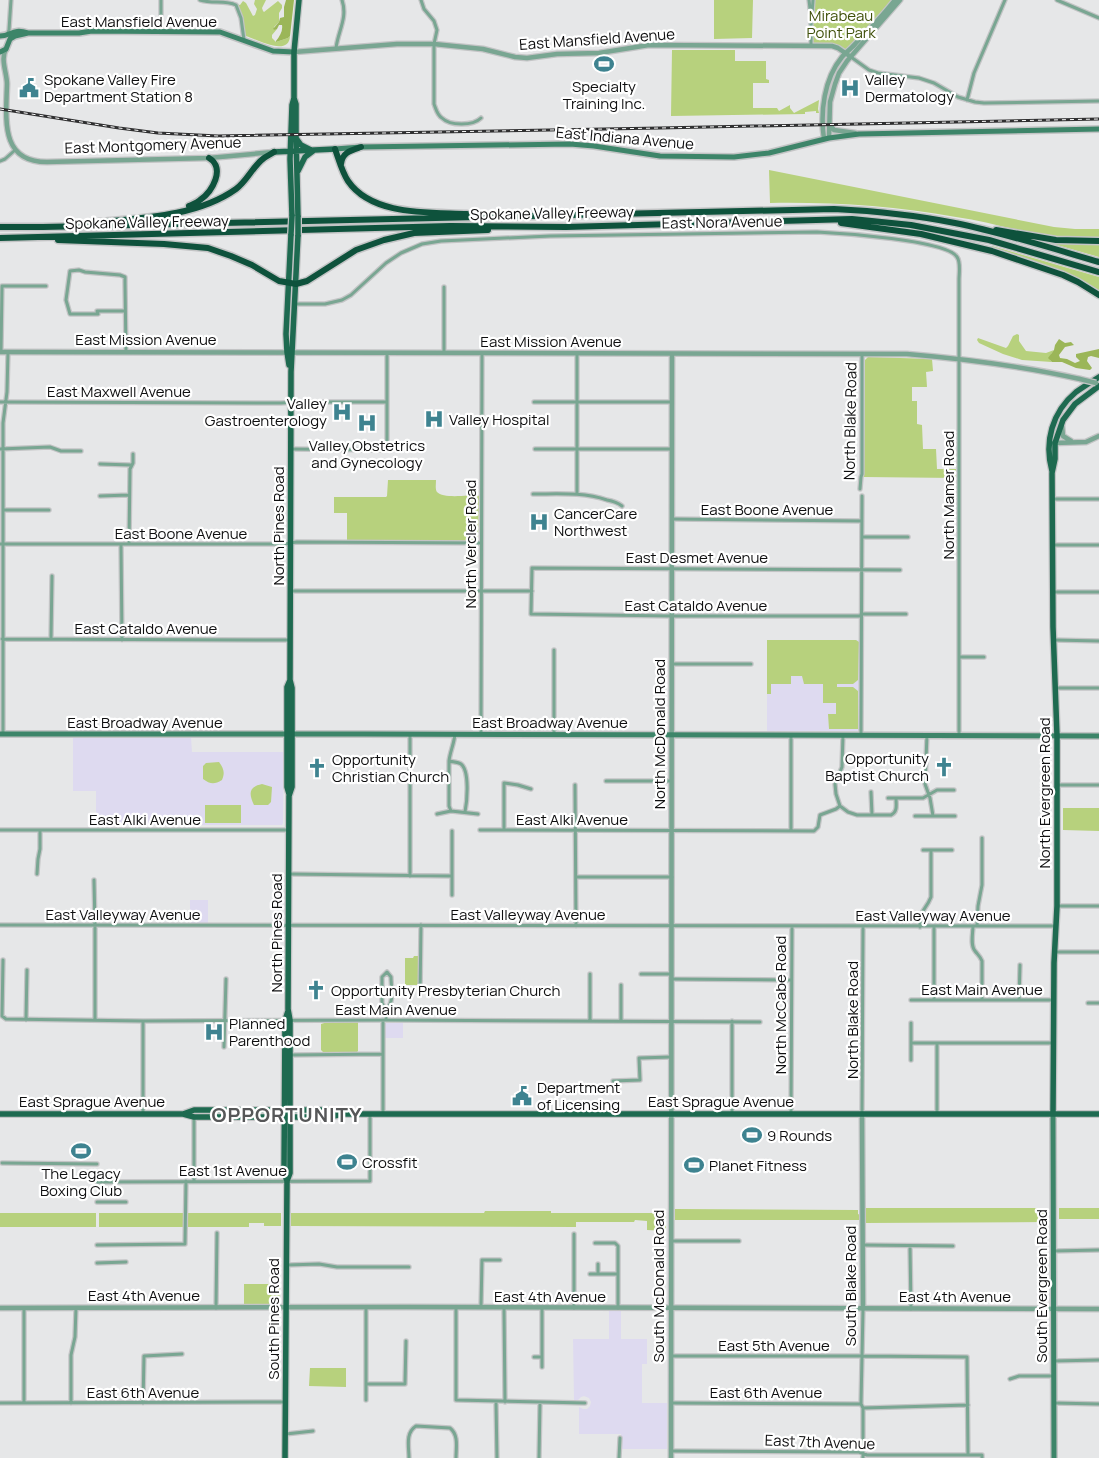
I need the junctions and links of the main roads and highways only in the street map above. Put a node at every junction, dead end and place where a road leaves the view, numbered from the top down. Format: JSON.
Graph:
{"nodes":[{"id":1,"x":299,"y":0,"type":"edge"},
{"id":2,"x":28,"y":33,"type":"junction"},
{"id":3,"x":2,"y":36,"type":"edge"},
{"id":4,"x":5,"y":49,"type":"edge"},
{"id":5,"x":294,"y":52,"type":"junction"},
{"id":6,"x":1099,"y":129,"type":"edge"},
{"id":7,"x":293,"y":137,"type":"junction"},
{"id":8,"x":362,"y":147,"type":"junction"},
{"id":9,"x":335,"y":149,"type":"junction"},
{"id":10,"x":293,"y":151,"type":"junction"},
{"id":11,"x":313,"y":151,"type":"junction"},
{"id":12,"x":274,"y":152,"type":"junction"},
{"id":13,"x":209,"y":158,"type":"road end"},
{"id":14,"x":342,"y":170,"type":"junction"},
{"id":15,"x":297,"y":175,"type":"junction"},
{"id":16,"x":566,"y":216,"type":"junction"},
{"id":17,"x":158,"y":217,"type":"junction"},
{"id":18,"x":295,"y":217,"type":"junction"},
{"id":19,"x":812,"y":221,"type":"junction"},
{"id":20,"x":0,"y":227,"type":"edge"},
{"id":21,"x":43,"y":227,"type":"junction"},
{"id":22,"x":566,"y":227,"type":"junction"},
{"id":23,"x":979,"y":228,"type":"junction"},
{"id":24,"x":2,"y":238,"type":"edge"},
{"id":25,"x":1099,"y":241,"type":"edge"},
{"id":26,"x":1099,"y":262,"type":"edge"},
{"id":27,"x":1099,"y":272,"type":"edge"},
{"id":28,"x":293,"y":284,"type":"junction"},
{"id":29,"x":1099,"y":295,"type":"edge"},
{"id":30,"x":290,"y":352,"type":"junction"},
{"id":31,"x":1099,"y":377,"type":"edge"},
{"id":32,"x":1098,"y":384,"type":"edge"},
{"id":33,"x":1052,"y":443,"type":"junction"},
{"id":34,"x":2,"y":734,"type":"edge"},
{"id":35,"x":289,"y":734,"type":"junction"},
{"id":36,"x":1057,"y":736,"type":"junction"},
{"id":37,"x":1099,"y":736,"type":"edge"},
{"id":38,"x":288,"y":1020,"type":"junction"},
{"id":39,"x":287,"y":1110,"type":"junction"},
{"id":40,"x":0,"y":1114,"type":"edge"},
{"id":41,"x":183,"y":1114,"type":"junction"},
{"id":42,"x":342,"y":1114,"type":"junction"},
{"id":43,"x":1053,"y":1114,"type":"junction"},
{"id":44,"x":1099,"y":1114,"type":"edge"},
{"id":45,"x":287,"y":1117,"type":"junction"},
{"id":46,"x":285,"y":1458,"type":"edge"},
{"id":47,"x":1054,"y":1458,"type":"edge"}],
"edges":[{"from":1,"to":5,"type":"main road","name":"North Pines Road"},
{"from":2,"to":3,"type":"main road","name":"East Mansfield Avenue"},
{"from":2,"to":4,"type":"main road","name":"East Mansfield Avenue"},
{"from":2,"to":5,"type":"main road","name":"East Mansfield Avenue"},
{"from":3,"to":4,"type":"main road"},
{"from":5,"to":7,"type":"main road","name":"North Pines Road"},
{"from":6,"to":8,"type":"main road","name":"East Indiana Avenue"},
{"from":7,"to":10,"type":"main road","name":"North Pines Road"},
{"from":7,"to":11,"type":"main road"},
{"from":7,"to":12,"type":"main road"},
{"from":8,"to":9,"type":"main road","name":"East Indiana Avenue"},
{"from":8,"to":14,"type":"highway"},
{"from":9,"to":11,"type":"main road","name":"East Indiana Avenue"},
{"from":9,"to":14,"type":"highway"},
{"from":10,"to":11,"type":"main road","name":"East Indiana Avenue"},
{"from":10,"to":12,"type":"main road","name":"East Montgomery Avenue"},
{"from":10,"to":15,"type":"main road","name":"North Pines Road"},
{"from":10,"to":18,"type":"main road","name":"North Pines Road"},
{"from":11,"to":15,"type":"main road"},
{"from":12,"to":17,"type":"highway"},
{"from":13,"to":17,"type":"highway"},
{"from":14,"to":16,"type":"highway"},
{"from":15,"to":18,"type":"main road","name":"North Pines Road"},
{"from":16,"to":21,"type":"highway","name":"Spokane Valley Freeway"},
{"from":16,"to":23,"type":"highway","name":"Spokane Valley Freeway"},
{"from":17,"to":21,"type":"highway"},
{"from":18,"to":28,"type":"main road","name":"North Pines Road","bridge":true},
{"from":19,"to":22,"type":"highway","name":"Spokane Valley Freeway"},
{"from":19,"to":27,"type":"highway","name":"Spokane Valley Freeway"},
{"from":19,"to":29,"type":"highway"},
{"from":20,"to":21,"type":"highway","name":"Spokane Valley Freeway"},
{"from":22,"to":24,"type":"highway","name":"Spokane Valley Freeway"},
{"from":22,"to":28,"type":"highway"},
{"from":23,"to":25,"type":"highway"},
{"from":23,"to":26,"type":"highway","name":"Spokane Valley Freeway"},
{"from":24,"to":28,"type":"highway"},
{"from":28,"to":30,"type":"main road","name":"North Pines Road"},
{"from":28,"to":30,"type":"main road","name":"North Pines Road"},
{"from":30,"to":35,"type":"main road","name":"North Pines Road"},
{"from":31,"to":33,"type":"main road","name":"North Evergreen Road"},
{"from":32,"to":33,"type":"main road","name":"North Evergreen Road"},
{"from":33,"to":36,"type":"main road","name":"North Evergreen Road"},
{"from":34,"to":35,"type":"main road","name":"East Broadway Avenue"},
{"from":35,"to":36,"type":"main road","name":"East Broadway Avenue"},
{"from":35,"to":38,"type":"main road","name":"North Pines Road"},
{"from":36,"to":37,"type":"main road","name":"East Broadway Avenue"},
{"from":36,"to":43,"type":"main road","name":"North Evergreen Road"},
{"from":38,"to":39,"type":"main road","name":"North Pines Road"},
{"from":38,"to":39,"type":"main road","name":"North Pines Road"},
{"from":39,"to":41,"type":"main road","name":"East Sprague Avenue"},
{"from":39,"to":42,"type":"main road","name":"East Sprague Avenue"},
{"from":39,"to":45,"type":"main road","name":"South Pines Road"},
{"from":40,"to":41,"type":"main road","name":"East Sprague Avenue"},
{"from":41,"to":45,"type":"main road","name":"East Sprague Avenue"},
{"from":42,"to":43,"type":"main road","name":"East Sprague Avenue"},
{"from":42,"to":45,"type":"main road","name":"East Sprague Avenue"},
{"from":43,"to":44,"type":"main road","name":"East Sprague Avenue"},
{"from":43,"to":47,"type":"main road","name":"South Evergreen Road"},
{"from":45,"to":46,"type":"main road","name":"South Pines Road"}]}
